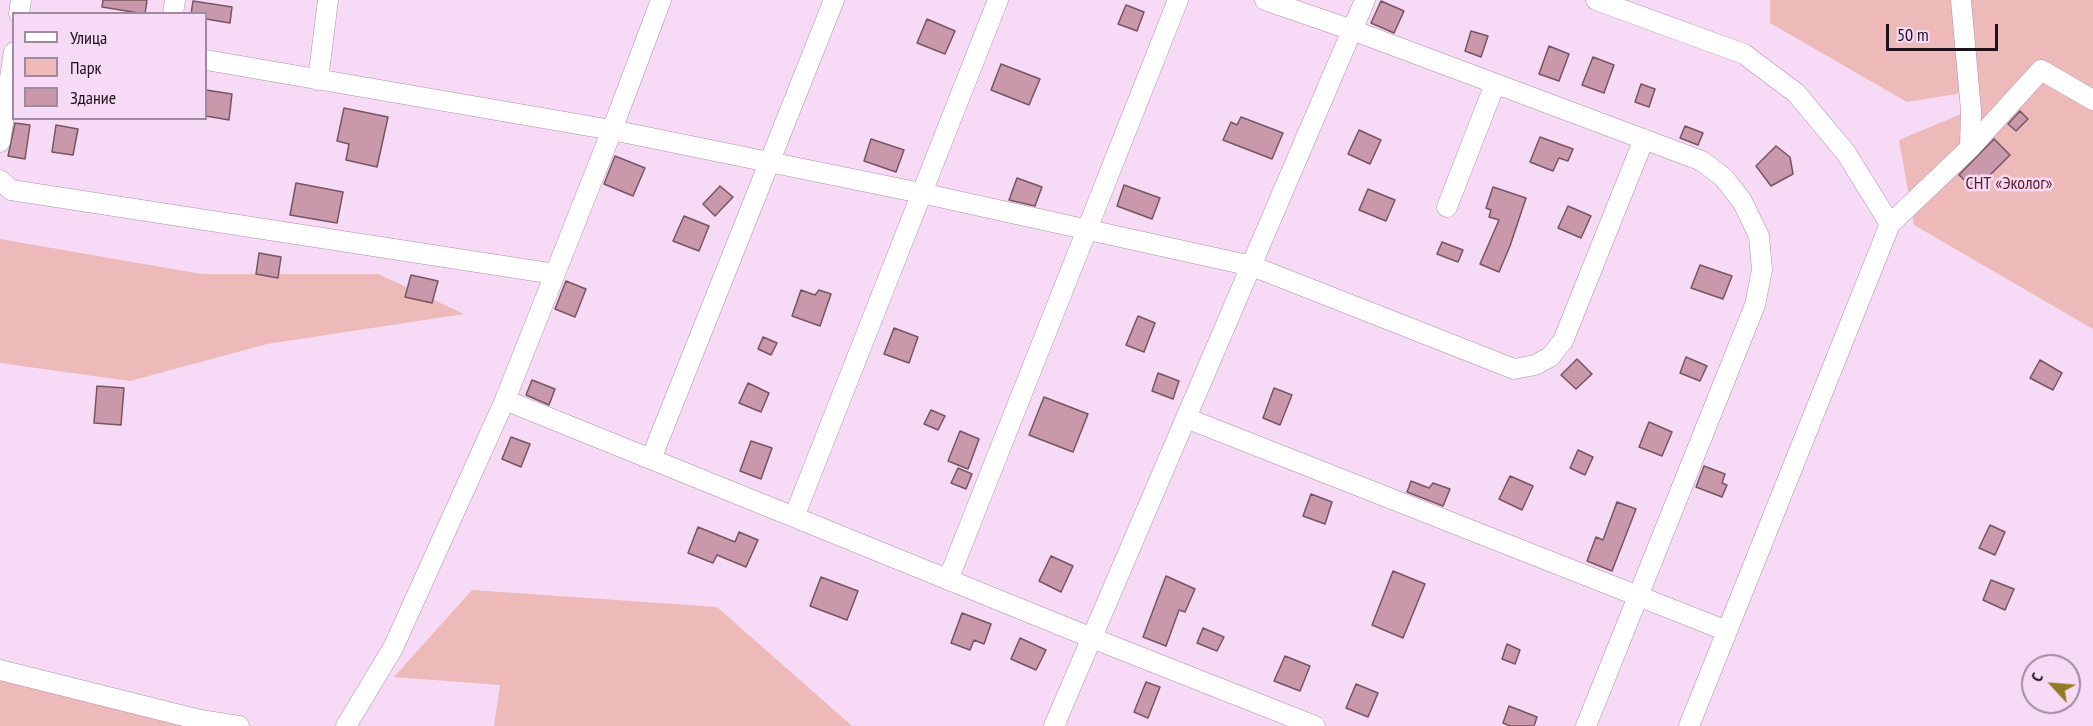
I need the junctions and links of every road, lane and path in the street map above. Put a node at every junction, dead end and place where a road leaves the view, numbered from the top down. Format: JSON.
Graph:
{"nodes":[{"id":1,"x":328,"y":0,"type":"edge"},
{"id":2,"x":661,"y":0,"type":"edge"},
{"id":3,"x":834,"y":0,"type":"edge"},
{"id":4,"x":998,"y":0,"type":"edge"},
{"id":5,"x":1178,"y":0,"type":"edge"},
{"id":6,"x":1266,"y":0,"type":"edge"},
{"id":7,"x":1365,"y":0,"type":"edge"},
{"id":8,"x":1596,"y":0,"type":"edge"},
{"id":9,"x":1961,"y":0,"type":"edge"},
{"id":10,"x":1352,"y":30,"type":"junction"},
{"id":11,"x":207,"y":60,"type":"edge"},
{"id":12,"x":12,"y":65,"type":"edge"},
{"id":13,"x":318,"y":80,"type":"junction"},
{"id":14,"x":1495,"y":84,"type":"junction"},
{"id":15,"x":2093,"y":100,"type":"edge"},
{"id":16,"x":612,"y":130,"type":"junction"},
{"id":17,"x":1644,"y":139,"type":"junction"},
{"id":18,"x":0,"y":142,"type":"edge"},
{"id":19,"x":1970,"y":148,"type":"junction"},
{"id":20,"x":768,"y":162,"type":"junction"},
{"id":21,"x":0,"y":180,"type":"edge"},
{"id":22,"x":921,"y":194,"type":"junction"},
{"id":23,"x":1447,"y":207,"type":"dead end"},
{"id":24,"x":1890,"y":224,"type":"junction"},
{"id":25,"x":1088,"y":230,"type":"junction"},
{"id":26,"x":1252,"y":266,"type":"junction"},
{"id":27,"x":555,"y":274,"type":"junction"},
{"id":28,"x":505,"y":400,"type":"junction"},
{"id":29,"x":1186,"y":418,"type":"junction"},
{"id":30,"x":651,"y":459,"type":"junction"},
{"id":31,"x":794,"y":517,"type":"junction"},
{"id":32,"x":948,"y":580,"type":"junction"},
{"id":33,"x":1638,"y":596,"type":"junction"},
{"id":34,"x":1727,"y":631,"type":"junction"},
{"id":35,"x":1092,"y":638,"type":"junction"},
{"id":36,"x":0,"y":670,"type":"edge"},
{"id":37,"x":239,"y":726,"type":"edge"},
{"id":38,"x":346,"y":726,"type":"edge"},
{"id":39,"x":1054,"y":726,"type":"edge"},
{"id":40,"x":1315,"y":726,"type":"edge"},
{"id":41,"x":1586,"y":726,"type":"edge"},
{"id":42,"x":1689,"y":726,"type":"edge"}],
"edges":[{"from":1,"to":13,"type":"street"},
{"from":2,"to":16,"type":"street"},
{"from":3,"to":20,"type":"street"},
{"from":4,"to":22,"type":"street"},
{"from":5,"to":25,"type":"street"},
{"from":6,"to":10,"type":"street"},
{"from":7,"to":10,"type":"street"},
{"from":8,"to":24,"type":"street"},
{"from":9,"to":19,"type":"street"},
{"from":10,"to":14,"type":"street"},
{"from":10,"to":26,"type":"street"},
{"from":11,"to":13,"type":"street"},
{"from":12,"to":18,"type":"street"},
{"from":13,"to":16,"type":"street"},
{"from":14,"to":17,"type":"street"},
{"from":14,"to":23,"type":"street"},
{"from":15,"to":19,"type":"street"},
{"from":16,"to":20,"type":"street"},
{"from":16,"to":27,"type":"street"},
{"from":17,"to":26,"type":"street"},
{"from":17,"to":33,"type":"street"},
{"from":19,"to":24,"type":"street"},
{"from":20,"to":22,"type":"street"},
{"from":20,"to":30,"type":"street"},
{"from":21,"to":27,"type":"street"},
{"from":22,"to":25,"type":"street"},
{"from":22,"to":31,"type":"street"},
{"from":24,"to":34,"type":"street"},
{"from":25,"to":26,"type":"street"},
{"from":25,"to":32,"type":"street"},
{"from":26,"to":29,"type":"street"},
{"from":27,"to":28,"type":"street"},
{"from":28,"to":30,"type":"street"},
{"from":28,"to":38,"type":"street"},
{"from":29,"to":33,"type":"street"},
{"from":29,"to":35,"type":"street"},
{"from":30,"to":31,"type":"street"},
{"from":31,"to":32,"type":"street"},
{"from":32,"to":35,"type":"street"},
{"from":33,"to":34,"type":"street"},
{"from":33,"to":41,"type":"street"},
{"from":34,"to":42,"type":"street"},
{"from":35,"to":39,"type":"street"},
{"from":35,"to":40,"type":"street"},
{"from":36,"to":37,"type":"street"}]}
